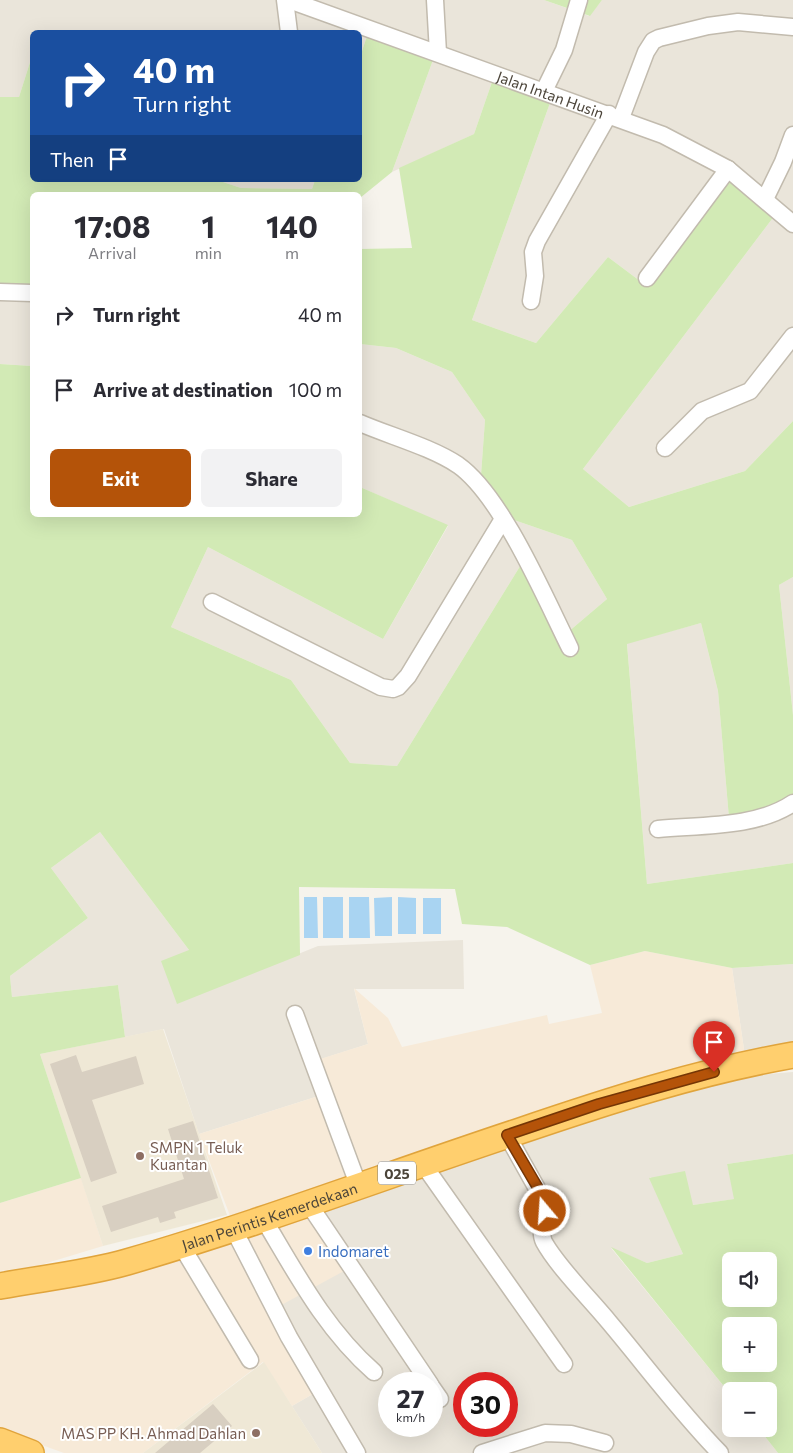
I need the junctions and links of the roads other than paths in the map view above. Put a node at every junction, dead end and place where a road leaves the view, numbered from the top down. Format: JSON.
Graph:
{"nodes":[{"id":1,"x":287,"y":0,"type":"edge"},
{"id":2,"x":436,"y":0,"type":"edge"},
{"id":3,"x":579,"y":0,"type":"edge"},
{"id":4,"x":793,"y":27,"type":"edge"},
{"id":5,"x":289,"y":30,"type":"edge"},
{"id":6,"x":438,"y":53,"type":"junction"},
{"id":7,"x":544,"y":90,"type":"junction"},
{"id":8,"x":615,"y":116,"type":"junction"},
{"id":9,"x":793,"y":134,"type":"edge"},
{"id":10,"x":728,"y":169,"type":"junction"},
{"id":11,"x":765,"y":199,"type":"junction"},
{"id":12,"x":793,"y":224,"type":"edge"},
{"id":13,"x":647,"y":278,"type":"dead end"},
{"id":14,"x":0,"y":292,"type":"edge"},
{"id":15,"x":30,"y":293,"type":"edge"},
{"id":16,"x":531,"y":302,"type":"dead end"},
{"id":17,"x":793,"y":336,"type":"edge"},
{"id":18,"x":362,"y":424,"type":"edge"},
{"id":19,"x":665,"y":448,"type":"dead end"},
{"id":20,"x":503,"y":519,"type":"junction"},
{"id":21,"x":212,"y":602,"type":"dead end"},
{"id":22,"x":570,"y":648,"type":"dead end"},
{"id":23,"x":793,"y":803,"type":"edge"},
{"id":24,"x":658,"y":829,"type":"dead end"},
{"id":25,"x":295,"y":1014,"type":"dead end"},
{"id":26,"x":793,"y":1055,"type":"edge"},
{"id":27,"x":507,"y":1135,"type":"junction"},
{"id":28,"x":423,"y":1164,"type":"junction"},
{"id":29,"x":359,"y":1187,"type":"junction"},
{"id":30,"x":308,"y":1203,"type":"junction"},
{"id":31,"x":263,"y":1218,"type":"junction"},
{"id":32,"x":233,"y":1228,"type":"junction"},
{"id":33,"x":181,"y":1245,"type":"junction"},
{"id":34,"x":0,"y":1286,"type":"edge"},
{"id":35,"x":250,"y":1360,"type":"dead end"},
{"id":36,"x":564,"y":1364,"type":"dead end"},
{"id":37,"x":374,"y":1372,"type":"dead end"},
{"id":38,"x":422,"y":1372,"type":"edge"},
{"id":39,"x":0,"y":1441,"type":"edge"},
{"id":40,"x":606,"y":1443,"type":"dead end"},
{"id":41,"x":31,"y":1453,"type":"edge"},
{"id":42,"x":358,"y":1453,"type":"edge"},
{"id":43,"x":482,"y":1453,"type":"edge"},
{"id":44,"x":720,"y":1453,"type":"edge"}],
"edges":[{"from":1,"to":5,"type":"street"},
{"from":1,"to":6,"type":"street","name":"Jalan Intan Husin"},
{"from":2,"to":6,"type":"street"},
{"from":3,"to":7,"type":"street"},
{"from":4,"to":8,"type":"street"},
{"from":6,"to":7,"type":"street","name":"Jalan Intan Husin"},
{"from":7,"to":8,"type":"street","name":"Jalan Intan Husin"},
{"from":8,"to":10,"type":"street","name":"Jalan Intan Husin"},
{"from":8,"to":16,"type":"street"},
{"from":9,"to":11,"type":"street"},
{"from":10,"to":11,"type":"street","name":"Jalan Intan Husin"},
{"from":10,"to":13,"type":"street"},
{"from":11,"to":12,"type":"street","name":"Jalan Intan Husin"},
{"from":14,"to":15,"type":"street"},
{"from":17,"to":19,"type":"street"},
{"from":18,"to":20,"type":"street"},
{"from":20,"to":21,"type":"street"},
{"from":20,"to":22,"type":"street"},
{"from":23,"to":24,"type":"street"},
{"from":25,"to":29,"type":"street"},
{"from":26,"to":27,"type":"highway","name":"Jalan Perintis Kemerdekaan","number":"025"},
{"from":27,"to":28,"type":"highway","name":"Jalan Perintis Kemerdekaan","number":"025"},
{"from":27,"to":44,"type":"street"},
{"from":28,"to":29,"type":"highway","name":"Jalan Perintis Kemerdekaan","number":"025"},
{"from":28,"to":36,"type":"street"},
{"from":29,"to":30,"type":"highway","name":"Jalan Perintis Kemerdekaan","number":"025"},
{"from":30,"to":31,"type":"highway","name":"Jalan Perintis Kemerdekaan","number":"025"},
{"from":30,"to":38,"type":"street"},
{"from":31,"to":32,"type":"highway","name":"Jalan Perintis Kemerdekaan","number":"025"},
{"from":31,"to":37,"type":"street"},
{"from":32,"to":33,"type":"highway","name":"Jalan Perintis Kemerdekaan","number":"025"},
{"from":32,"to":42,"type":"street"},
{"from":33,"to":34,"type":"highway","name":"Jalan Perintis Kemerdekaan","number":"025"},
{"from":33,"to":35,"type":"street"},
{"from":39,"to":41,"type":"highway"},
{"from":40,"to":43,"type":"street"}]}
